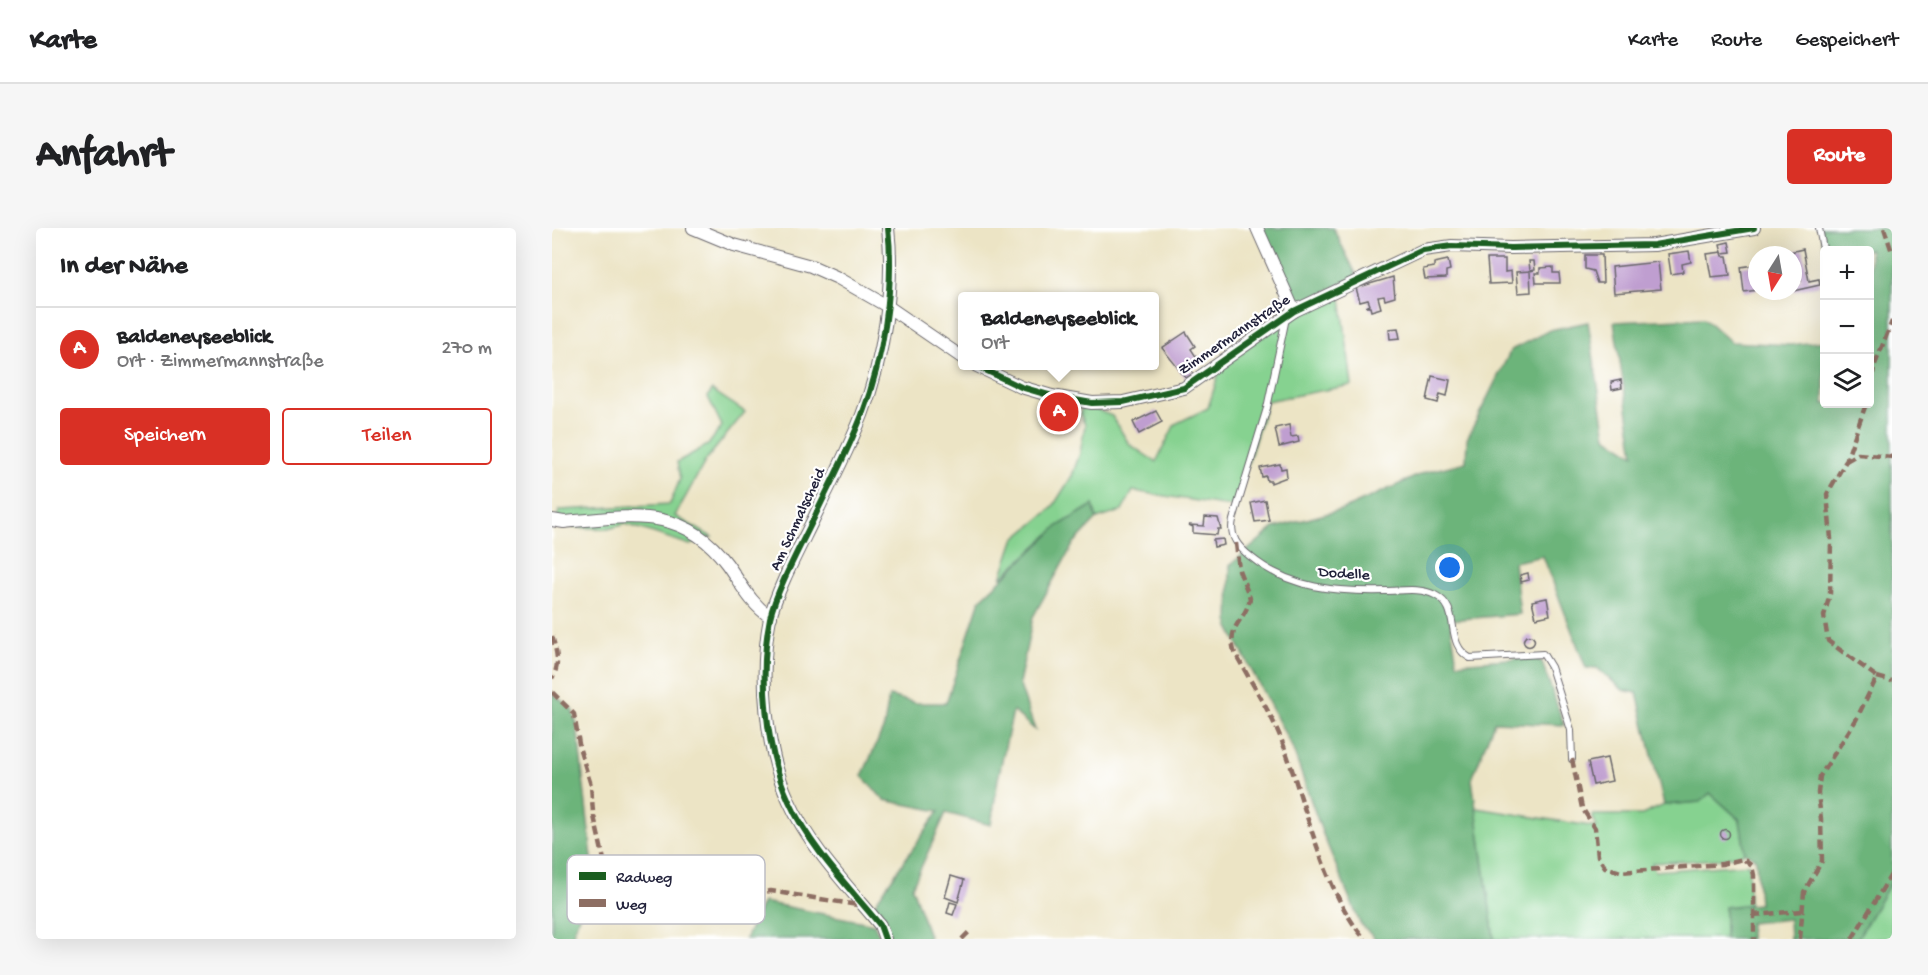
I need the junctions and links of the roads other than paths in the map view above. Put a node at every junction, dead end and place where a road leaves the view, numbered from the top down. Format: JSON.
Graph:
{"nodes":[{"id":1,"x":693,"y":228,"type":"edge"},
{"id":2,"x":888,"y":228,"type":"edge"},
{"id":3,"x":1257,"y":228,"type":"edge"},
{"id":4,"x":1754,"y":228,"type":"edge"},
{"id":5,"x":1819,"y":228,"type":"edge"},
{"id":6,"x":1822,"y":246,"type":"edge"},
{"id":7,"x":887,"y":306,"type":"junction"},
{"id":8,"x":1290,"y":314,"type":"junction"},
{"id":9,"x":958,"y":354,"type":"edge"},
{"id":10,"x":985,"y":370,"type":"edge"},
{"id":11,"x":552,"y":520,"type":"edge"},
{"id":12,"x":771,"y":617,"type":"junction"},
{"id":13,"x":1572,"y":759,"type":"dead end"},
{"id":14,"x":885,"y":939,"type":"edge"}],
"edges":[{"from":1,"to":7,"type":"street"},
{"from":2,"to":7,"type":"street","name":"Am Schmalscheid"},
{"from":3,"to":8,"type":"street"},
{"from":4,"to":8,"type":"street","name":"Zimmermannstraße"},
{"from":5,"to":6,"type":"lane"},
{"from":7,"to":9,"type":"street"},
{"from":7,"to":12,"type":"street","name":"Am Schmalscheid"},
{"from":8,"to":10,"type":"street","name":"Zimmermannstraße"},
{"from":8,"to":13,"type":"lane","name":"Dodelle"},
{"from":11,"to":12,"type":"street"},
{"from":12,"to":14,"type":"street","name":"Am Schmalscheid"}]}
